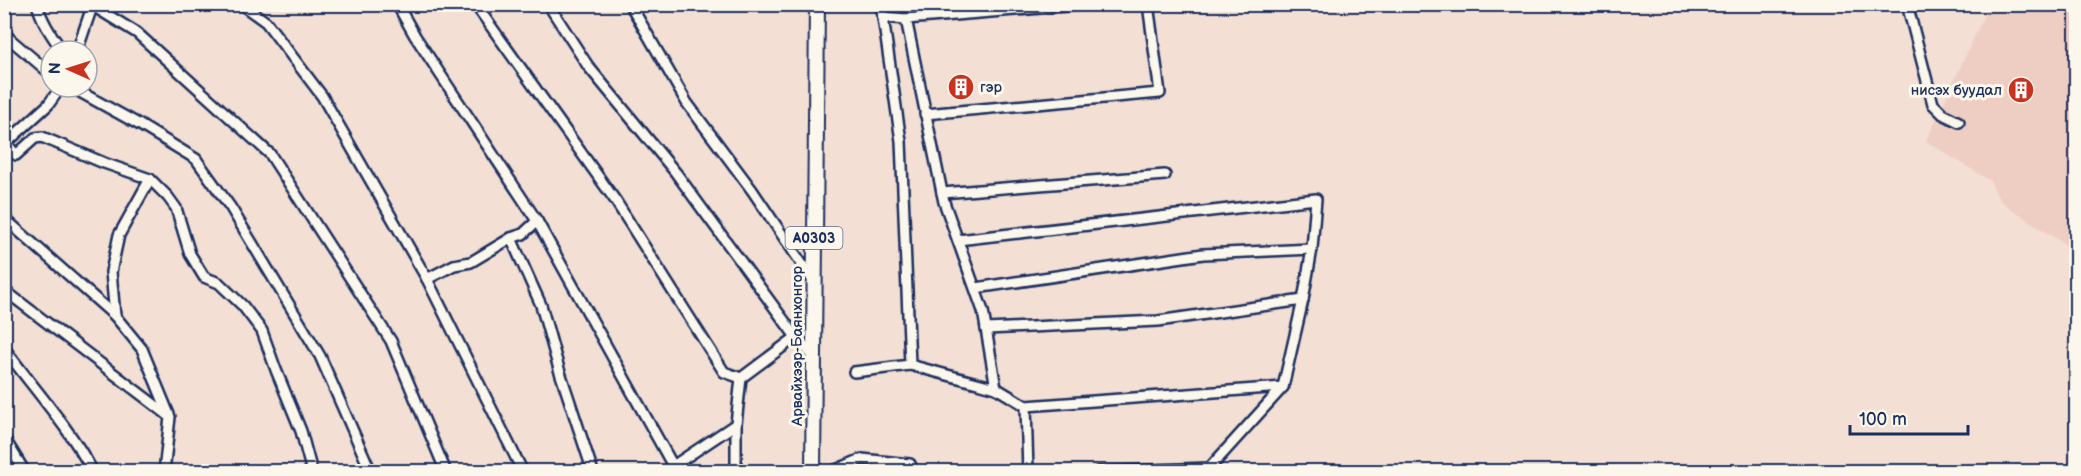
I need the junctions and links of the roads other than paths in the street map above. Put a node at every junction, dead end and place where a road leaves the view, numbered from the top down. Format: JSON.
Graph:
{"nodes":[{"id":1,"x":37,"y":4,"type":"edge"},
{"id":2,"x":241,"y":4,"type":"edge"},
{"id":3,"x":397,"y":4,"type":"edge"},
{"id":4,"x":475,"y":4,"type":"edge"},
{"id":5,"x":548,"y":4,"type":"edge"},
{"id":6,"x":630,"y":4,"type":"edge"},
{"id":7,"x":817,"y":4,"type":"edge"},
{"id":8,"x":881,"y":4,"type":"edge"},
{"id":9,"x":1090,"y":4,"type":"edge"},
{"id":10,"x":1148,"y":4,"type":"edge"},
{"id":11,"x":1907,"y":4,"type":"edge"},
{"id":12,"x":93,"y":5,"type":"edge"},
{"id":13,"x":883,"y":17,"type":"junction"},
{"id":14,"x":906,"y":19,"type":"junction"},
{"id":15,"x":4,"y":32,"type":"edge"},
{"id":16,"x":53,"y":39,"type":"edge"},
{"id":17,"x":81,"y":39,"type":"edge"},
{"id":18,"x":39,"y":64,"type":"edge"},
{"id":19,"x":52,"y":99,"type":"edge"},
{"id":20,"x":93,"y":99,"type":"edge"},
{"id":21,"x":925,"y":114,"type":"junction"},
{"id":22,"x":1959,"y":122,"type":"dead end"},
{"id":23,"x":5,"y":143,"type":"edge"},
{"id":24,"x":1165,"y":175,"type":"dead end"},
{"id":25,"x":150,"y":179,"type":"junction"},
{"id":26,"x":942,"y":193,"type":"junction"},
{"id":27,"x":4,"y":218,"type":"edge"},
{"id":28,"x":537,"y":222,"type":"junction"},
{"id":29,"x":511,"y":238,"type":"junction"},
{"id":30,"x":958,"y":240,"type":"junction"},
{"id":31,"x":1312,"y":249,"type":"junction"},
{"id":32,"x":427,"y":279,"type":"junction"},
{"id":33,"x":814,"y":282,"type":"junction"},
{"id":34,"x":976,"y":288,"type":"junction"},
{"id":35,"x":4,"y":290,"type":"edge"},
{"id":36,"x":1304,"y":300,"type":"junction"},
{"id":37,"x":116,"y":316,"type":"junction"},
{"id":38,"x":986,"y":329,"type":"junction"},
{"id":39,"x":796,"y":337,"type":"junction"},
{"id":40,"x":4,"y":348,"type":"edge"},
{"id":41,"x":813,"y":356,"type":"junction"},
{"id":42,"x":910,"y":365,"type":"junction"},
{"id":43,"x":854,"y":372,"type":"dead end"},
{"id":44,"x":741,"y":378,"type":"junction"},
{"id":45,"x":1283,"y":387,"type":"junction"},
{"id":46,"x":996,"y":388,"type":"junction"},
{"id":47,"x":1026,"y":406,"type":"junction"},
{"id":48,"x":170,"y":417,"type":"junction"},
{"id":49,"x":736,"y":424,"type":"junction"},
{"id":50,"x":4,"y":438,"type":"edge"},
{"id":51,"x":1207,"y":470,"type":"edge"},
{"id":52,"x":25,"y":471,"type":"edge"},
{"id":53,"x":93,"y":471,"type":"edge"},
{"id":54,"x":164,"y":471,"type":"edge"},
{"id":55,"x":312,"y":471,"type":"edge"},
{"id":56,"x":371,"y":471,"type":"edge"},
{"id":57,"x":446,"y":471,"type":"edge"},
{"id":58,"x":523,"y":471,"type":"edge"},
{"id":59,"x":592,"y":471,"type":"edge"},
{"id":60,"x":736,"y":471,"type":"edge"},
{"id":61,"x":813,"y":471,"type":"edge"},
{"id":62,"x":831,"y":471,"type":"edge"},
{"id":63,"x":914,"y":471,"type":"edge"},
{"id":64,"x":1030,"y":471,"type":"edge"},
{"id":65,"x":1098,"y":471,"type":"edge"}],
"edges":[{"from":1,"to":16,"type":"street"},
{"from":2,"to":32,"type":"street"},
{"from":3,"to":28,"type":"street"},
{"from":4,"to":44,"type":"street"},
{"from":5,"to":39,"type":"street"},
{"from":6,"to":33,"type":"street"},
{"from":7,"to":33,"type":"highway","name":"Арвайхээр-Баянхонгор","number":"A0303"},
{"from":8,"to":13,"type":"street"},
{"from":9,"to":14,"type":"street"},
{"from":10,"to":21,"type":"street"},
{"from":11,"to":22,"type":"street"},
{"from":12,"to":17,"type":"street"},
{"from":12,"to":57,"type":"street"},
{"from":13,"to":14,"type":"street"},
{"from":13,"to":42,"type":"street"},
{"from":14,"to":21,"type":"street"},
{"from":15,"to":18,"type":"street"},
{"from":19,"to":23,"type":"street"},
{"from":20,"to":56,"type":"street"},
{"from":21,"to":26,"type":"street"},
{"from":23,"to":25,"type":"street"},
{"from":24,"to":26,"type":"street"},
{"from":25,"to":37,"type":"street"},
{"from":25,"to":55,"type":"street"},
{"from":26,"to":30,"type":"street"},
{"from":27,"to":37,"type":"street"},
{"from":28,"to":29,"type":"street"},
{"from":28,"to":49,"type":"street"},
{"from":29,"to":32,"type":"street"},
{"from":29,"to":59,"type":"street"},
{"from":30,"to":31,"type":"street"},
{"from":30,"to":34,"type":"street"},
{"from":31,"to":34,"type":"street"},
{"from":31,"to":36,"type":"street"},
{"from":32,"to":58,"type":"street"},
{"from":33,"to":41,"type":"highway","name":"Арвайхээр-Баянхонгор","number":"A0303"},
{"from":34,"to":38,"type":"street"},
{"from":35,"to":48,"type":"street"},
{"from":36,"to":38,"type":"street"},
{"from":36,"to":45,"type":"street"},
{"from":37,"to":48,"type":"street"},
{"from":38,"to":46,"type":"street"},
{"from":39,"to":41,"type":"street"},
{"from":39,"to":44,"type":"street"},
{"from":40,"to":53,"type":"street"},
{"from":41,"to":61,"type":"highway","name":"Арвайхээр-Баянхонгор","number":"A0303"},
{"from":42,"to":43,"type":"street"},
{"from":42,"to":46,"type":"street"},
{"from":44,"to":49,"type":"street"},
{"from":45,"to":47,"type":"street"},
{"from":45,"to":51,"type":"street"},
{"from":46,"to":47,"type":"street"},
{"from":47,"to":64,"type":"street"},
{"from":48,"to":54,"type":"street"},
{"from":49,"to":60,"type":"street"},
{"from":50,"to":52,"type":"street"},
{"from":51,"to":65,"type":"street"},
{"from":62,"to":63,"type":"street"}]}
